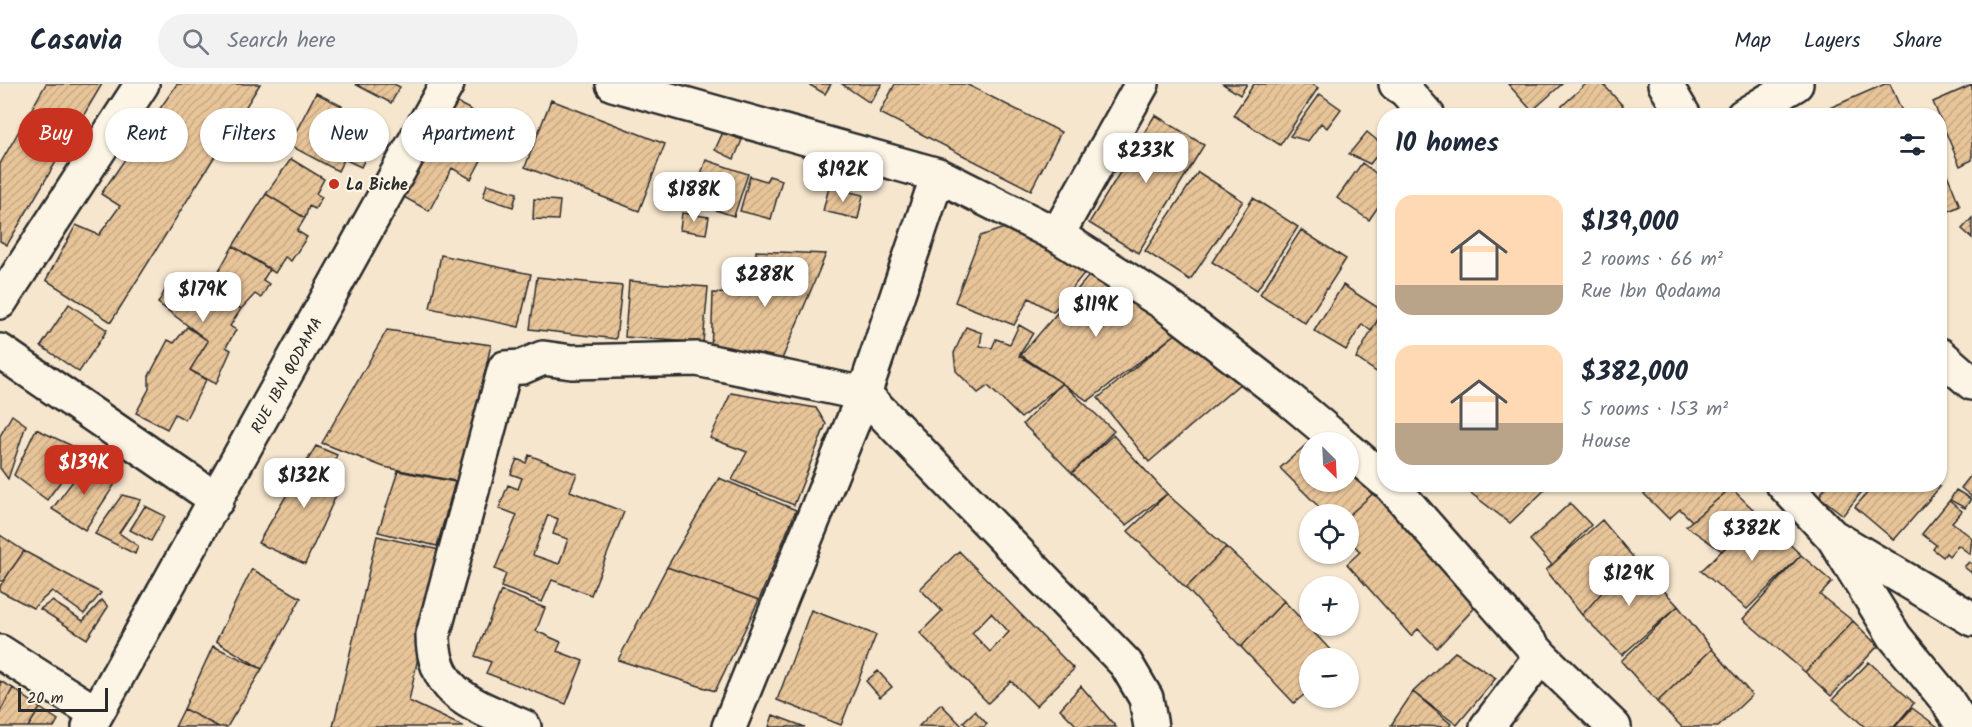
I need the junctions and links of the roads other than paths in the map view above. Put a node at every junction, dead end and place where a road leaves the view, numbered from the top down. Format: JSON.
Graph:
{"nodes":[{"id":1,"x":142,"y":84,"type":"edge"},
{"id":2,"x":447,"y":84,"type":"edge"},
{"id":3,"x":613,"y":84,"type":"edge"},
{"id":4,"x":1142,"y":84,"type":"edge"},
{"id":5,"x":1665,"y":84,"type":"edge"},
{"id":6,"x":1796,"y":84,"type":"edge"},
{"id":7,"x":1406,"y":86,"type":"edge"},
{"id":8,"x":1422,"y":108,"type":"edge"},
{"id":9,"x":1679,"y":108,"type":"edge"},
{"id":10,"x":1756,"y":108,"type":"edge"},
{"id":11,"x":938,"y":175,"type":"junction"},
{"id":12,"x":1057,"y":235,"type":"junction"},
{"id":13,"x":0,"y":302,"type":"edge"},
{"id":14,"x":0,"y":351,"type":"edge"},
{"id":15,"x":1947,"y":361,"type":"edge"},
{"id":16,"x":1972,"y":383,"type":"edge"},
{"id":17,"x":864,"y":394,"type":"junction"},
{"id":18,"x":1328,"y":432,"type":"edge"},
{"id":19,"x":1359,"y":457,"type":"edge"},
{"id":20,"x":1377,"y":471,"type":"edge"},
{"id":21,"x":1402,"y":492,"type":"edge"},
{"id":22,"x":1791,"y":492,"type":"edge"},
{"id":23,"x":217,"y":500,"type":"junction"},
{"id":24,"x":1832,"y":536,"type":"junction"},
{"id":25,"x":1972,"y":619,"type":"edge"},
{"id":26,"x":0,"y":652,"type":"edge"},
{"id":27,"x":1540,"y":656,"type":"junction"},
{"id":28,"x":92,"y":720,"type":"edge"},
{"id":29,"x":524,"y":727,"type":"edge"},
{"id":30,"x":729,"y":727,"type":"edge"},
{"id":31,"x":1151,"y":727,"type":"edge"},
{"id":32,"x":1487,"y":727,"type":"edge"},
{"id":33,"x":1614,"y":727,"type":"edge"},
{"id":34,"x":1964,"y":727,"type":"edge"}],
"edges":[{"from":1,"to":13,"type":"street"},
{"from":2,"to":23,"type":"street","name":"RUE IBN QODAMA"},
{"from":3,"to":11,"type":"street"},
{"from":4,"to":12,"type":"street"},
{"from":5,"to":9,"type":"street"},
{"from":6,"to":10,"type":"street"},
{"from":7,"to":8,"type":"street"},
{"from":11,"to":12,"type":"street"},
{"from":11,"to":17,"type":"street"},
{"from":12,"to":18,"type":"street"},
{"from":14,"to":23,"type":"street"},
{"from":15,"to":16,"type":"street"},
{"from":17,"to":29,"type":"street"},
{"from":17,"to":30,"type":"street"},
{"from":17,"to":31,"type":"street"},
{"from":19,"to":20,"type":"street"},
{"from":21,"to":27,"type":"street"},
{"from":22,"to":24,"type":"street"},
{"from":23,"to":28,"type":"street","name":"RUE IBN QODAMA"},
{"from":24,"to":25,"type":"street"},
{"from":24,"to":34,"type":"street"},
{"from":26,"to":28,"type":"street"},
{"from":27,"to":32,"type":"street"},
{"from":27,"to":33,"type":"street"}]}
